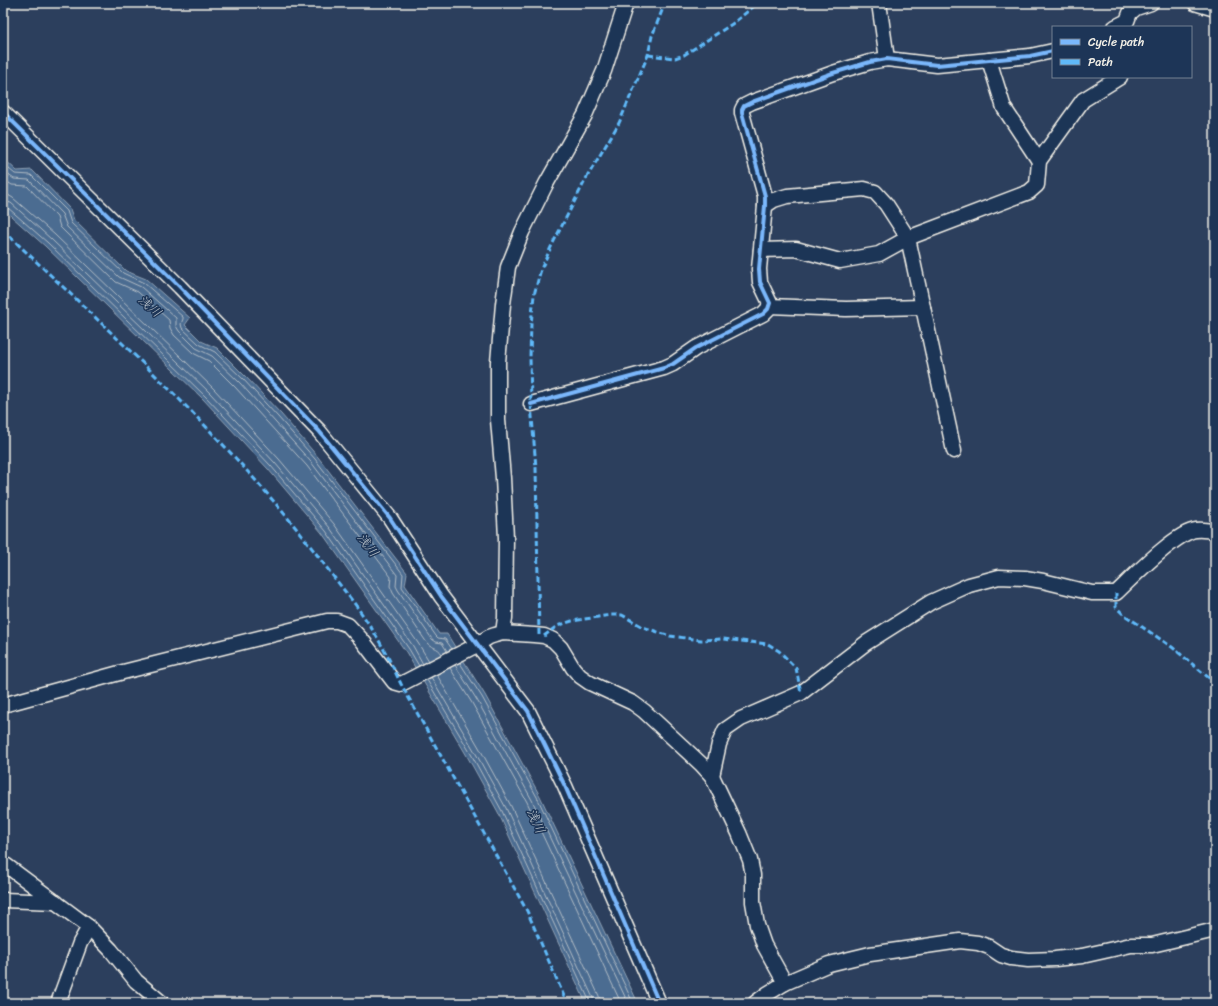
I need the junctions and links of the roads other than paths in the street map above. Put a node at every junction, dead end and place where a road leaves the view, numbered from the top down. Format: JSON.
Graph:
{"nodes":[{"id":1,"x":626,"y":3,"type":"edge"},
{"id":2,"x":879,"y":3,"type":"edge"},
{"id":3,"x":1151,"y":3,"type":"edge"},
{"id":4,"x":1195,"y":3,"type":"edge"},
{"id":5,"x":1215,"y":9,"type":"edge"},
{"id":6,"x":1124,"y":25,"type":"edge"},
{"id":7,"x":1052,"y":51,"type":"edge"},
{"id":8,"x":887,"y":60,"type":"junction"},
{"id":9,"x":989,"y":60,"type":"junction"},
{"id":10,"x":1118,"y":78,"type":"edge"},
{"id":11,"x":3,"y":112,"type":"edge"},
{"id":12,"x":1039,"y":161,"type":"junction"},
{"id":13,"x":766,"y":206,"type":"junction"},
{"id":14,"x":908,"y":238,"type":"junction"},
{"id":15,"x":761,"y":250,"type":"junction"},
{"id":16,"x":769,"y":306,"type":"junction"},
{"id":17,"x":923,"y":306,"type":"junction"},
{"id":18,"x":531,"y":404,"type":"dead end"},
{"id":19,"x":954,"y":451,"type":"dead end"},
{"id":20,"x":1215,"y":531,"type":"edge"},
{"id":21,"x":503,"y":633,"type":"junction"},
{"id":22,"x":475,"y":646,"type":"junction"},
{"id":23,"x":3,"y":705,"type":"edge"},
{"id":24,"x":712,"y":776,"type":"junction"},
{"id":25,"x":3,"y":863,"type":"edge"},
{"id":26,"x":3,"y":900,"type":"edge"},
{"id":27,"x":56,"y":902,"type":"junction"},
{"id":28,"x":89,"y":927,"type":"junction"},
{"id":29,"x":1215,"y":930,"type":"edge"},
{"id":30,"x":785,"y":983,"type":"junction"},
{"id":31,"x":58,"y":1003,"type":"edge"},
{"id":32,"x":162,"y":1003,"type":"edge"},
{"id":33,"x":659,"y":1003,"type":"edge"},
{"id":34,"x":755,"y":1003,"type":"edge"}],
"edges":[{"from":1,"to":21,"type":"street"},
{"from":2,"to":8,"type":"street"},
{"from":3,"to":6,"type":"street"},
{"from":4,"to":5,"type":"street"},
{"from":7,"to":9,"type":"street"},
{"from":8,"to":9,"type":"street"},
{"from":8,"to":13,"type":"street"},
{"from":9,"to":12,"type":"street"},
{"from":10,"to":12,"type":"street"},
{"from":11,"to":22,"type":"street"},
{"from":12,"to":14,"type":"street"},
{"from":13,"to":14,"type":"street"},
{"from":13,"to":15,"type":"street"},
{"from":14,"to":15,"type":"street"},
{"from":14,"to":17,"type":"street"},
{"from":15,"to":16,"type":"street"},
{"from":16,"to":17,"type":"street"},
{"from":16,"to":18,"type":"street"},
{"from":17,"to":19,"type":"street"},
{"from":20,"to":24,"type":"street"},
{"from":21,"to":22,"type":"street"},
{"from":21,"to":24,"type":"street"},
{"from":22,"to":23,"type":"street"},
{"from":22,"to":33,"type":"street"},
{"from":24,"to":30,"type":"street"},
{"from":25,"to":27,"type":"street"},
{"from":26,"to":27,"type":"street"},
{"from":27,"to":28,"type":"street"},
{"from":28,"to":31,"type":"street"},
{"from":28,"to":32,"type":"street"},
{"from":29,"to":30,"type":"street"},
{"from":30,"to":34,"type":"street"}]}
